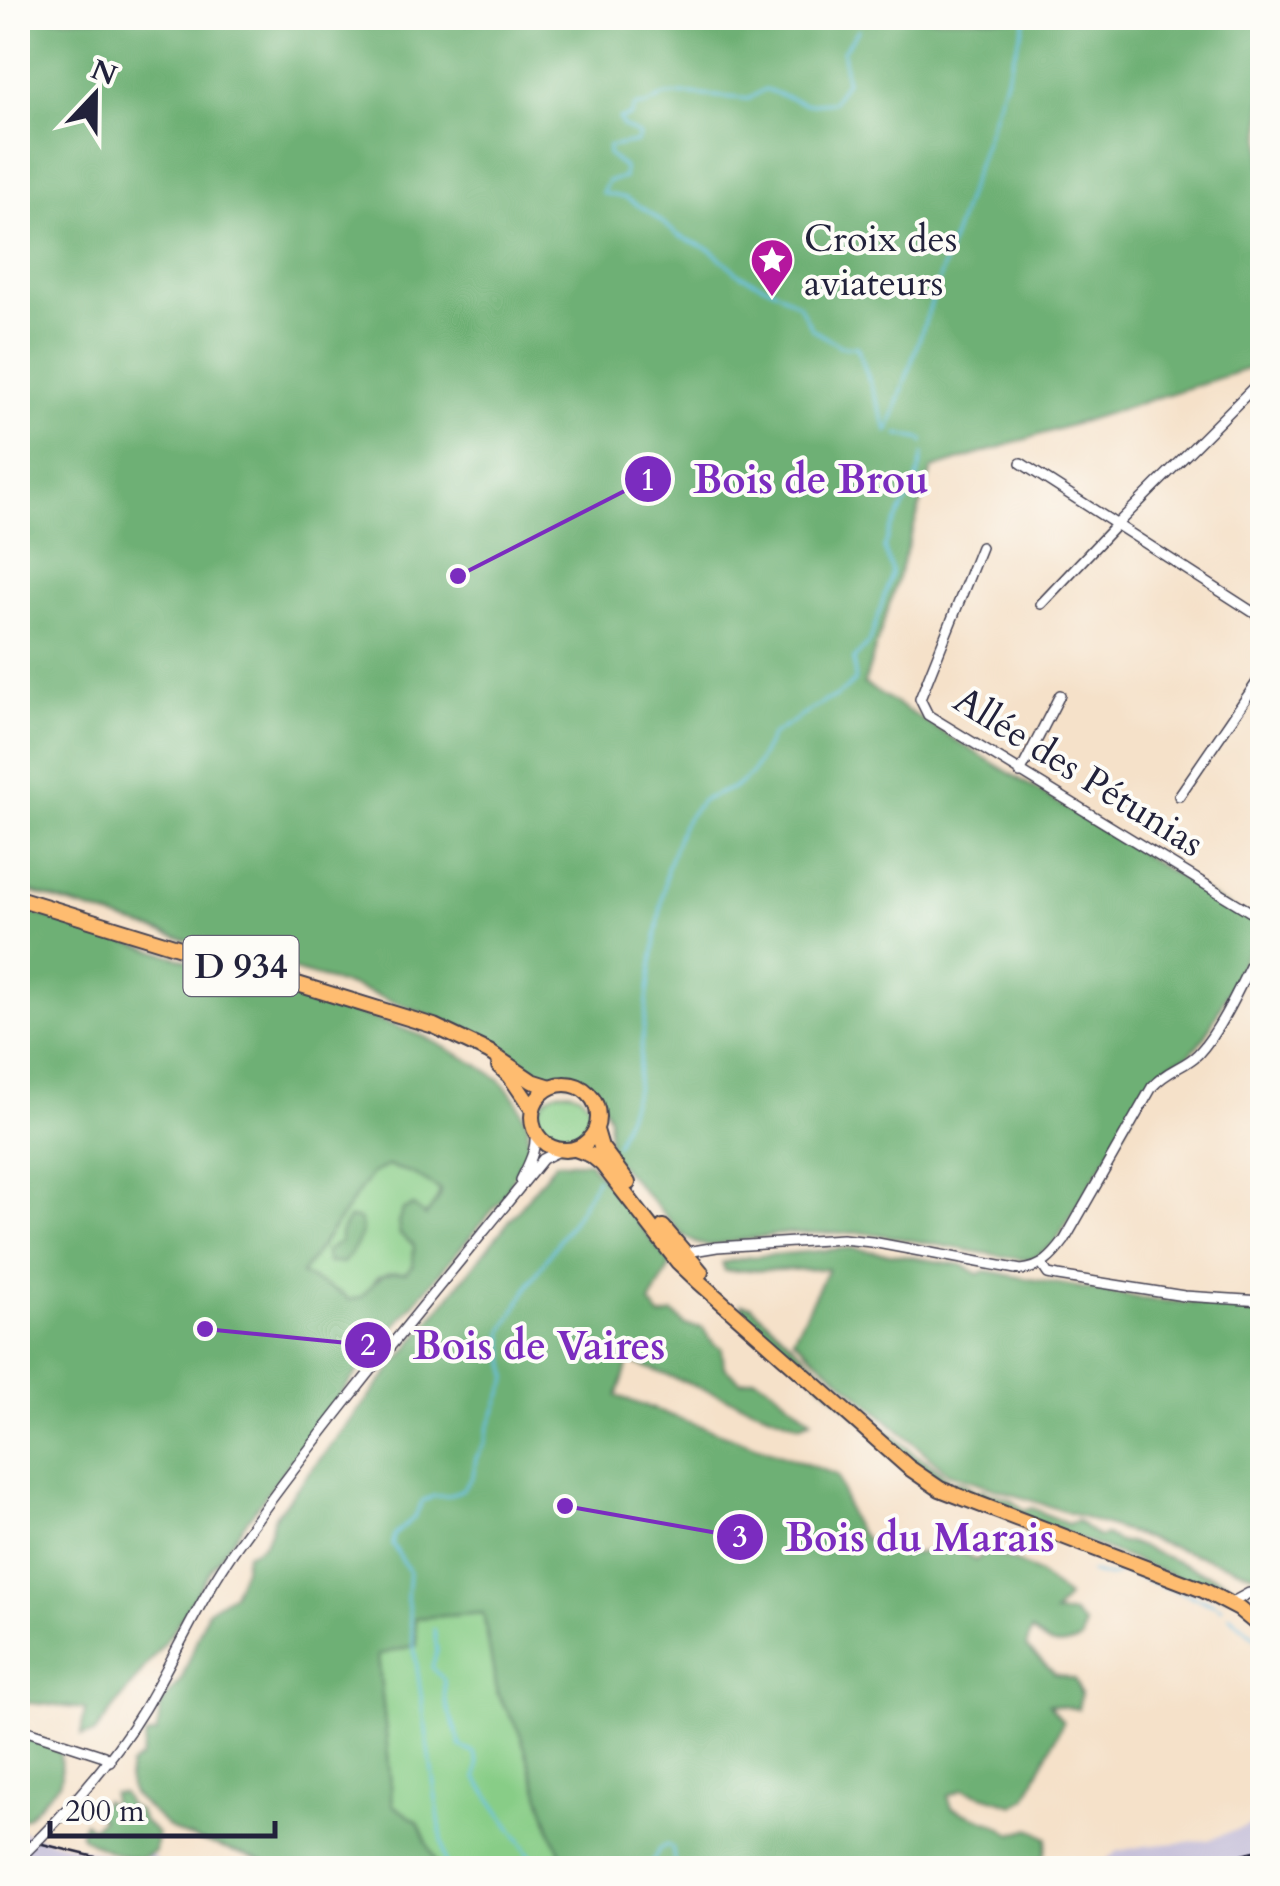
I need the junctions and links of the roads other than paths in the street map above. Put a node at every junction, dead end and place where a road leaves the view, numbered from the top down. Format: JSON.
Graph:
{"nodes":[{"id":1,"x":1262,"y":379,"type":"edge"},
{"id":2,"x":1020,"y":463,"type":"dead end"},
{"id":3,"x":1116,"y":524,"type":"junction"},
{"id":4,"x":981,"y":547,"type":"dead end"},
{"id":5,"x":1041,"y":604,"type":"dead end"},
{"id":6,"x":1262,"y":618,"type":"edge"},
{"id":7,"x":1262,"y":675,"type":"edge"},
{"id":8,"x":1060,"y":694,"type":"dead end"},
{"id":9,"x":1020,"y":773,"type":"junction"},
{"id":10,"x":1178,"y":796,"type":"dead end"},
{"id":11,"x":18,"y":898,"type":"edge"},
{"id":12,"x":1262,"y":920,"type":"edge"},
{"id":13,"x":1262,"y":942,"type":"edge"},
{"id":14,"x":462,"y":1039,"type":"junction"},
{"id":15,"x":551,"y":1087,"type":"junction"},
{"id":16,"x":533,"y":1110,"type":"junction"},
{"id":17,"x":534,"y":1130,"type":"junction"},
{"id":18,"x":596,"y":1130,"type":"junction"},
{"id":19,"x":568,"y":1149,"type":"junction"},
{"id":20,"x":513,"y":1196,"type":"junction"},
{"id":21,"x":641,"y":1214,"type":"junction"},
{"id":22,"x":684,"y":1253,"type":"junction"},
{"id":23,"x":1042,"y":1264,"type":"junction"},
{"id":24,"x":1262,"y":1301,"type":"edge"},
{"id":25,"x":726,"y":1304,"type":"junction"},
{"id":26,"x":1262,"y":1593,"type":"edge"},
{"id":27,"x":1228,"y":1604,"type":"junction"},
{"id":28,"x":1262,"y":1630,"type":"edge"},
{"id":29,"x":18,"y":1728,"type":"edge"},
{"id":30,"x":110,"y":1760,"type":"junction"},
{"id":31,"x":18,"y":1860,"type":"edge"}],
"edges":[{"from":1,"to":3,"type":"street"},
{"from":2,"to":3,"type":"street"},
{"from":3,"to":5,"type":"street"},
{"from":3,"to":6,"type":"street"},
{"from":4,"to":9,"type":"street","name":"Allée des Pétunias"},
{"from":7,"to":10,"type":"street"},
{"from":8,"to":9,"type":"street"},
{"from":9,"to":12,"type":"street","name":"Allée des Pétunias"},
{"from":11,"to":14,"type":"main road","number":"D 934"},
{"from":13,"to":23,"type":"street"},
{"from":14,"to":15,"type":"main road","number":"D 934"},
{"from":14,"to":16,"type":"main road","number":"D 934"},
{"from":15,"to":16,"type":"main road"},
{"from":15,"to":18,"type":"main road"},
{"from":16,"to":17,"type":"main road"},
{"from":17,"to":19,"type":"main road"},
{"from":17,"to":20,"type":"street"},
{"from":18,"to":19,"type":"main road"},
{"from":18,"to":22,"type":"main road"},
{"from":19,"to":20,"type":"street"},
{"from":19,"to":21,"type":"main road"},
{"from":20,"to":30,"type":"street"},
{"from":21,"to":22,"type":"street"},
{"from":21,"to":25,"type":"main road"},
{"from":22,"to":23,"type":"street"},
{"from":22,"to":25,"type":"main road"},
{"from":23,"to":24,"type":"street"},
{"from":25,"to":27,"type":"main road"},
{"from":26,"to":27,"type":"street"},
{"from":27,"to":28,"type":"main road"},
{"from":29,"to":30,"type":"street"},
{"from":30,"to":31,"type":"street","bridge":true}]}
